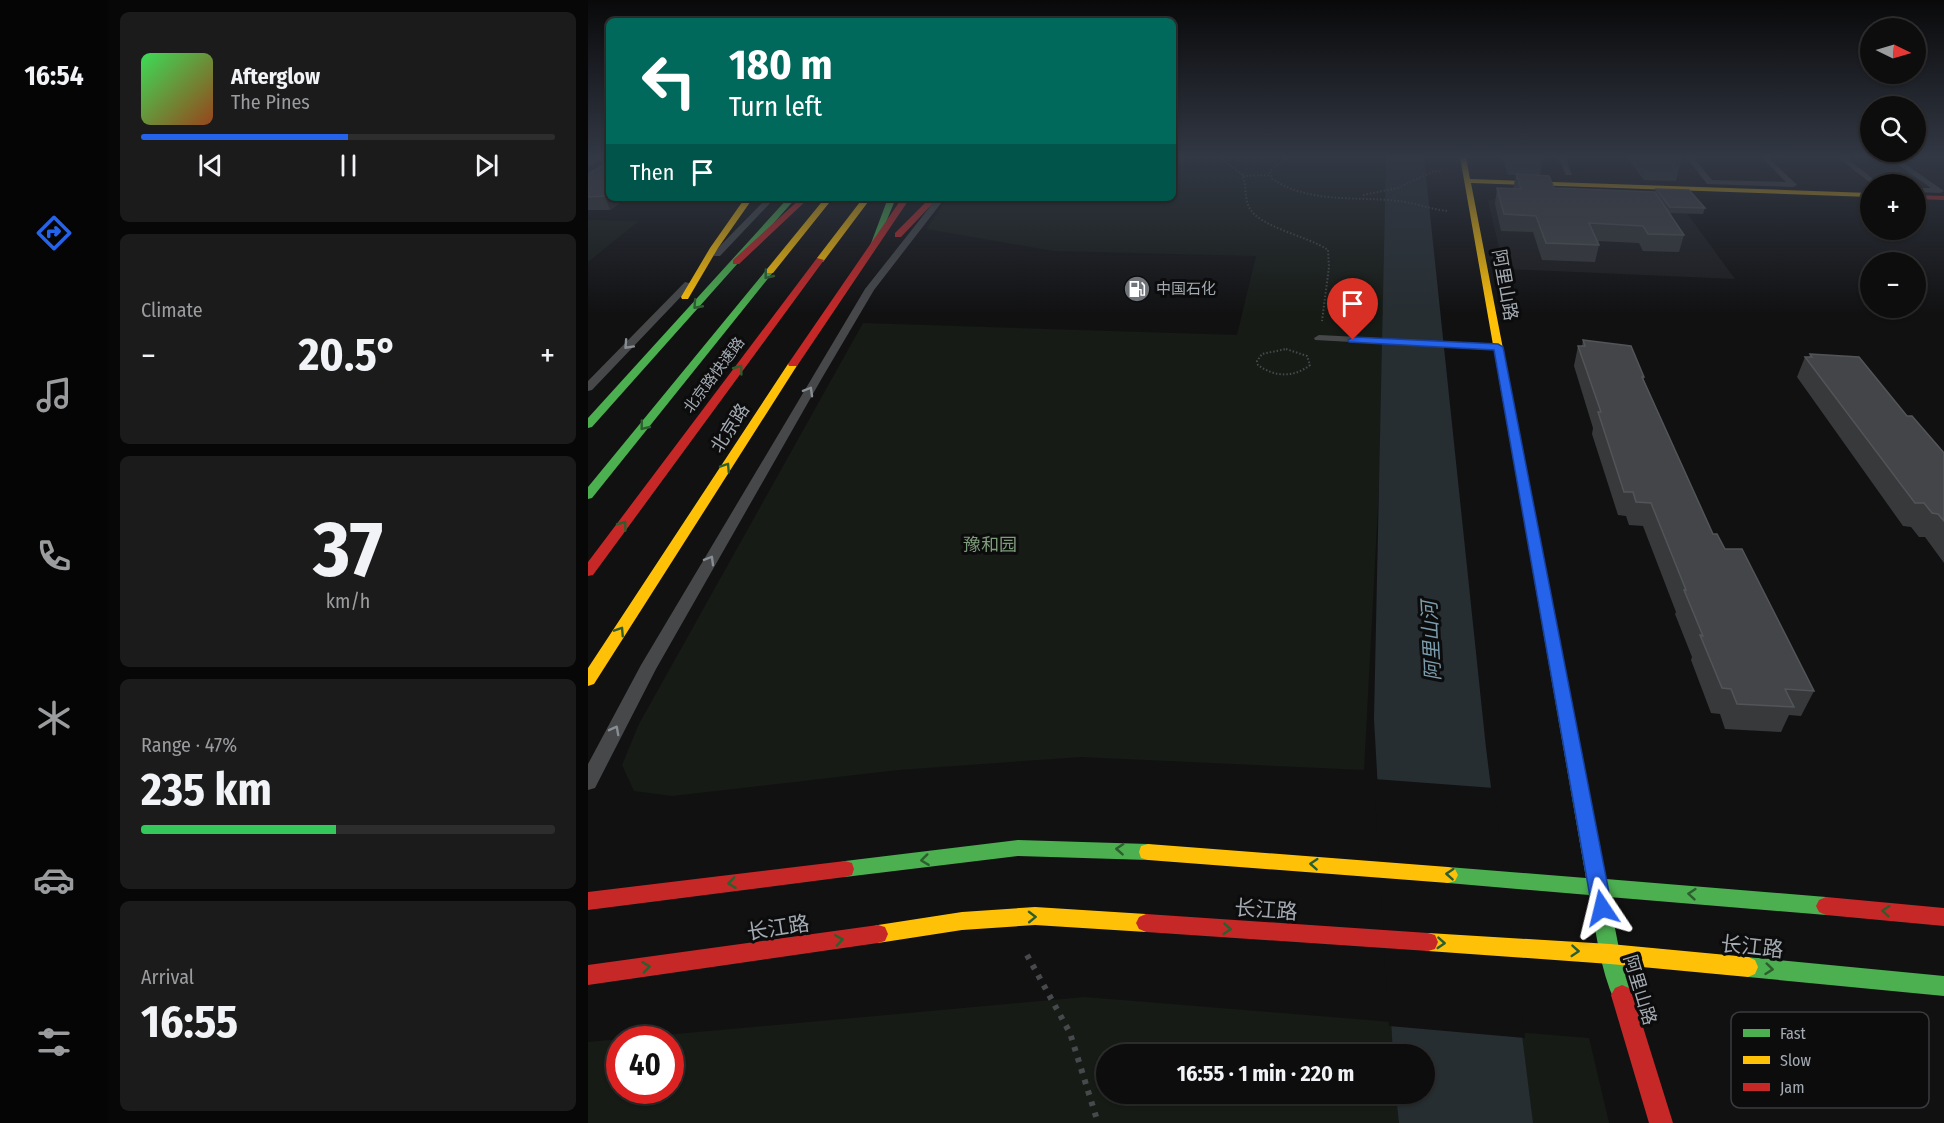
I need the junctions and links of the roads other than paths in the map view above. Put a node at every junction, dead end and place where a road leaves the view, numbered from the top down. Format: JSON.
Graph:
{"nodes":[{"id":1,"x":741,"y":209,"type":"edge"},
{"id":2,"x":760,"y":209,"type":"edge"},
{"id":3,"x":782,"y":209,"type":"edge"},
{"id":4,"x":794,"y":209,"type":"edge"},
{"id":5,"x":820,"y":209,"type":"edge"},
{"id":6,"x":858,"y":209,"type":"edge"},
{"id":7,"x":887,"y":209,"type":"edge"},
{"id":8,"x":898,"y":209,"type":"edge"},
{"id":9,"x":921,"y":209,"type":"edge"},
{"id":10,"x":932,"y":209,"type":"edge"},
{"id":11,"x":1473,"y":209,"type":"edge"},
{"id":12,"x":873,"y":244,"type":"junction"},
{"id":13,"x":736,"y":262,"type":"junction"},
{"id":14,"x":702,"y":270,"type":"junction"},
{"id":15,"x":834,"y":301,"type":"junction"},
{"id":16,"x":1319,"y":338,"type":"road end"},
{"id":17,"x":1498,"y":347,"type":"junction"},
{"id":18,"x":638,"y":370,"type":"junction"},
{"id":19,"x":588,"y":388,"type":"edge"},
{"id":20,"x":588,"y":425,"type":"edge"},
{"id":21,"x":588,"y":495,"type":"edge"},
{"id":22,"x":588,"y":572,"type":"edge"},
{"id":23,"x":588,"y":680,"type":"edge"},
{"id":24,"x":588,"y":782,"type":"edge"},
{"id":25,"x":1598,"y":886,"type":"junction"},
{"id":26,"x":588,"y":901,"type":"edge"},
{"id":27,"x":1944,"y":917,"type":"edge"},
{"id":28,"x":1610,"y":954,"type":"junction"},
{"id":29,"x":588,"y":975,"type":"edge"},
{"id":30,"x":1944,"y":987,"type":"edge"},
{"id":31,"x":1661,"y":1123,"type":"edge"}],
"edges":[{"from":1,"to":14,"type":"main road"},
{"from":2,"to":14,"type":"lane"},
{"from":3,"to":13,"type":"main road"},
{"from":4,"to":13,"type":"main road"},
{"from":5,"to":21,"type":"main road","name":"北京路快速路","one_way":true},
{"from":22,"to":6,"type":"main road","name":"北京路快速路","one_way":true},
{"from":7,"to":12,"type":"main road"},
{"from":8,"to":12,"type":"main road","name":"北京路"},
{"from":9,"to":15,"type":"main road"},
{"from":24,"to":10,"type":"lane","one_way":true},
{"from":11,"to":17,"type":"main road","name":"阿里山路"},
{"from":12,"to":15,"type":"main road","name":"北京路"},
{"from":13,"to":18,"type":"main road","one_way":true},
{"from":14,"to":18,"type":"main road"},
{"from":14,"to":19,"type":"lane","one_way":true},
{"from":23,"to":15,"type":"main road","name":"北京路","one_way":true},
{"from":16,"to":17,"type":"lane"},
{"from":17,"to":25,"type":"main road","name":"阿里山路"},
{"from":18,"to":20,"type":"main road"},
{"from":25,"to":26,"type":"main road","one_way":true},
{"from":27,"to":25,"type":"main road","one_way":true},
{"from":25,"to":28,"type":"main road","name":"阿里山路"},
{"from":29,"to":28,"type":"main road","name":"长江路","one_way":true},
{"from":28,"to":30,"type":"main road","name":"长江路","one_way":true},
{"from":28,"to":31,"type":"main road","name":"阿里山路"}]}
